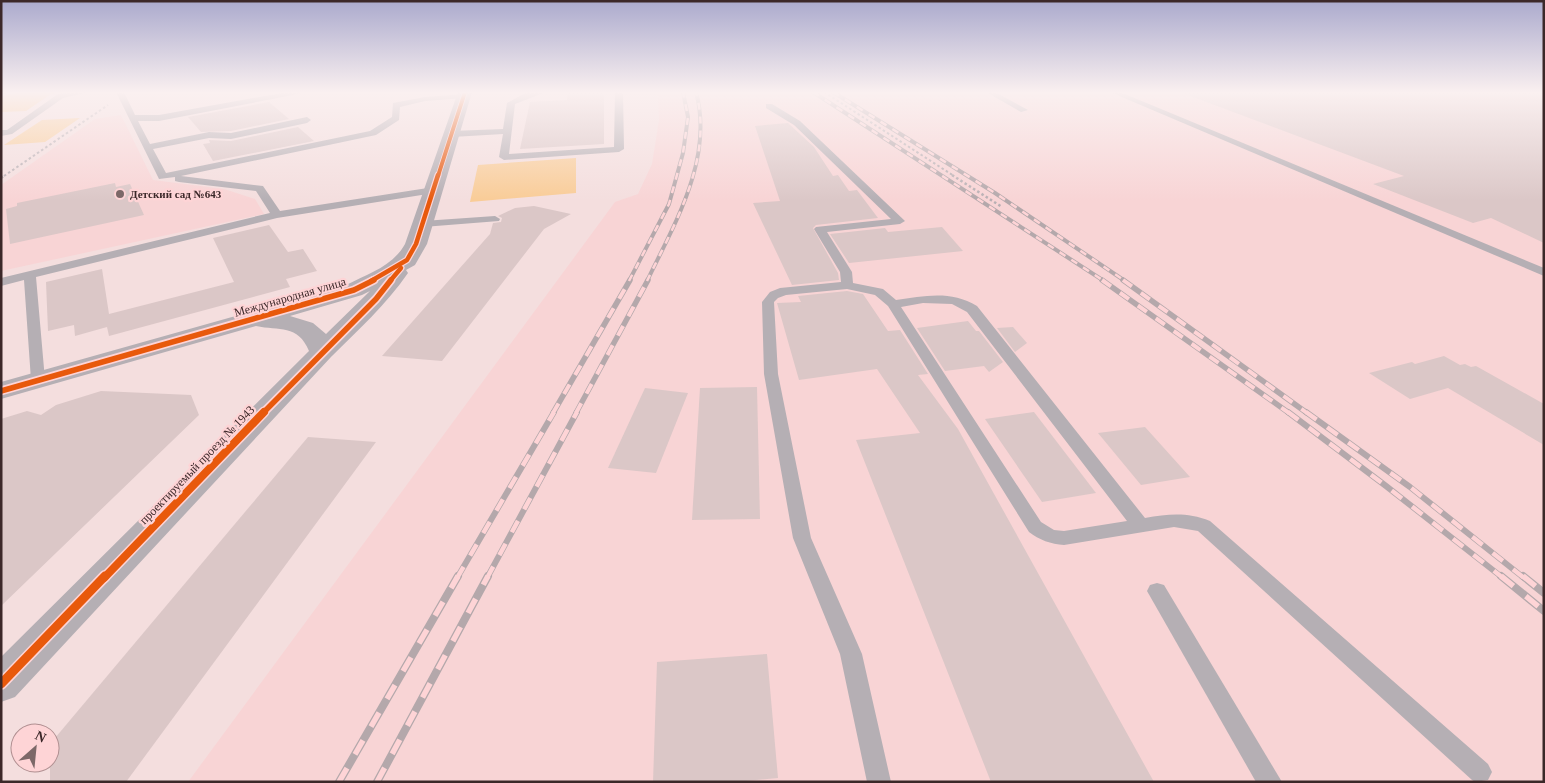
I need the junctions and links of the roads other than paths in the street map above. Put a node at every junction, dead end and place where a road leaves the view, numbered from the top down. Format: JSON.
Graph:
{"nodes":[{"id":1,"x":14,"y":129,"type":"edge"},
{"id":2,"x":137,"y":129,"type":"edge"},
{"id":3,"x":266,"y":129,"type":"edge"},
{"id":4,"x":380,"y":129,"type":"edge"},
{"id":5,"x":454,"y":129,"type":"edge"},
{"id":6,"x":619,"y":129,"type":"edge"},
{"id":7,"x":803,"y":129,"type":"edge"},
{"id":8,"x":1201,"y":129,"type":"edge"},
{"id":9,"x":507,"y":131,"type":"joint"},
{"id":10,"x":1,"y":133,"type":"edge"},
{"id":11,"x":452,"y":134,"type":"junction"},
{"id":12,"x":147,"y":147,"type":"junction"},
{"id":13,"x":163,"y":177,"type":"junction"},
{"id":14,"x":434,"y":190,"type":"junction"},
{"id":15,"x":277,"y":216,"type":"junction"},
{"id":16,"x":495,"y":219,"type":"dead end"},
{"id":17,"x":423,"y":224,"type":"junction"},
{"id":18,"x":407,"y":260,"type":"junction"},
{"id":19,"x":1544,"y":272,"type":"edge"},
{"id":20,"x":30,"y":275,"type":"junction"},
{"id":21,"x":1,"y":282,"type":"edge"},
{"id":22,"x":847,"y":285,"type":"junction"},
{"id":23,"x":892,"y":304,"type":"junction"},
{"id":24,"x":254,"y":319,"type":"junction"},
{"id":25,"x":322,"y":352,"type":"junction"},
{"id":26,"x":38,"y":380,"type":"junction"},
{"id":27,"x":1,"y":390,"type":"edge"},
{"id":28,"x":1140,"y":525,"type":"junction"},
{"id":29,"x":1157,"y":591,"type":"dead end"},
{"id":30,"x":1,"y":684,"type":"edge"},
{"id":31,"x":1480,"y":772,"type":"dead end"},
{"id":32,"x":879,"y":782,"type":"edge"},
{"id":33,"x":1270,"y":782,"type":"edge"}],
"edges":[{"from":1,"to":10,"type":"lane"},
{"from":2,"to":12,"type":"lane"},
{"from":3,"to":12,"type":"lane"},
{"from":4,"to":13,"type":"lane"},
{"from":5,"to":11,"type":"street","name":"Международная улица"},
{"from":6,"to":9,"type":"lane"},
{"from":7,"to":22,"type":"lane"},
{"from":8,"to":19,"type":"lane"},
{"from":9,"to":11,"type":"lane"},
{"from":11,"to":14,"type":"street","name":"Международная улица"},
{"from":12,"to":13,"type":"lane"},
{"from":13,"to":15,"type":"lane"},
{"from":14,"to":15,"type":"lane"},
{"from":14,"to":17,"type":"street","name":"Международная улица"},
{"from":15,"to":20,"type":"lane"},
{"from":16,"to":17,"type":"lane"},
{"from":17,"to":18,"type":"street","name":"Международная улица"},
{"from":18,"to":24,"type":"street","name":"Международная улица"},
{"from":18,"to":25,"type":"street","name":"проектируемый проезд № 1943"},
{"from":20,"to":21,"type":"lane"},
{"from":20,"to":26,"type":"lane"},
{"from":22,"to":23,"type":"lane"},
{"from":22,"to":32,"type":"lane"},
{"from":23,"to":28,"type":"lane"},
{"from":23,"to":28,"type":"lane"},
{"from":24,"to":25,"type":"street"},
{"from":24,"to":26,"type":"street","name":"Международная улица"},
{"from":25,"to":30,"type":"street","name":"проектируемый проезд № 1943"},
{"from":26,"to":27,"type":"street","name":"Международная улица"},
{"from":28,"to":31,"type":"lane"},
{"from":29,"to":33,"type":"lane"}]}
